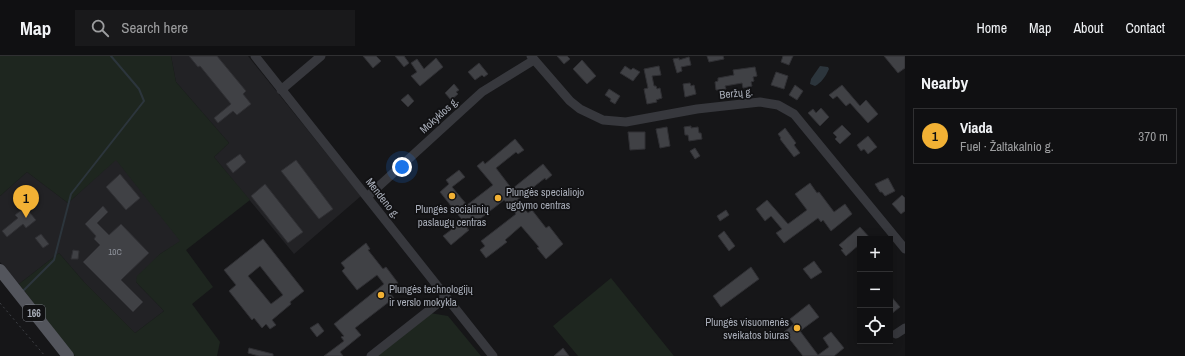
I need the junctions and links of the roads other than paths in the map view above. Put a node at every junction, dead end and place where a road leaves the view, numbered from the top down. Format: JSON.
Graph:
{"nodes":[{"id":1,"x":254,"y":56,"type":"edge"},
{"id":2,"x":321,"y":56,"type":"edge"},
{"id":3,"x":532,"y":58,"type":"edge"},
{"id":4,"x":282,"y":90,"type":"junction"},
{"id":5,"x":367,"y":196,"type":"junction"},
{"id":6,"x":905,"y":249,"type":"edge"},
{"id":7,"x":0,"y":271,"type":"edge"},
{"id":8,"x":446,"y":297,"type":"junction"},
{"id":9,"x":905,"y":328,"type":"edge"},
{"id":10,"x":896,"y":334,"type":"dead end"},
{"id":11,"x":68,"y":356,"type":"edge"},
{"id":12,"x":371,"y":356,"type":"edge"},
{"id":13,"x":493,"y":356,"type":"edge"}],
"edges":[{"from":1,"to":4,"type":"street","name":"Mendeno g."},
{"from":2,"to":4,"type":"street"},
{"from":3,"to":5,"type":"street","name":"Mokyklos g."},
{"from":3,"to":6,"type":"street","name":"Beržų g."},
{"from":4,"to":5,"type":"street","name":"Mendeno g."},
{"from":5,"to":8,"type":"street","name":"Mendeno g."},
{"from":7,"to":11,"type":"main road","number":"166"},
{"from":8,"to":12,"type":"street"},
{"from":8,"to":13,"type":"street","name":"Mendeno g."},
{"from":9,"to":10,"type":"street"}]}
